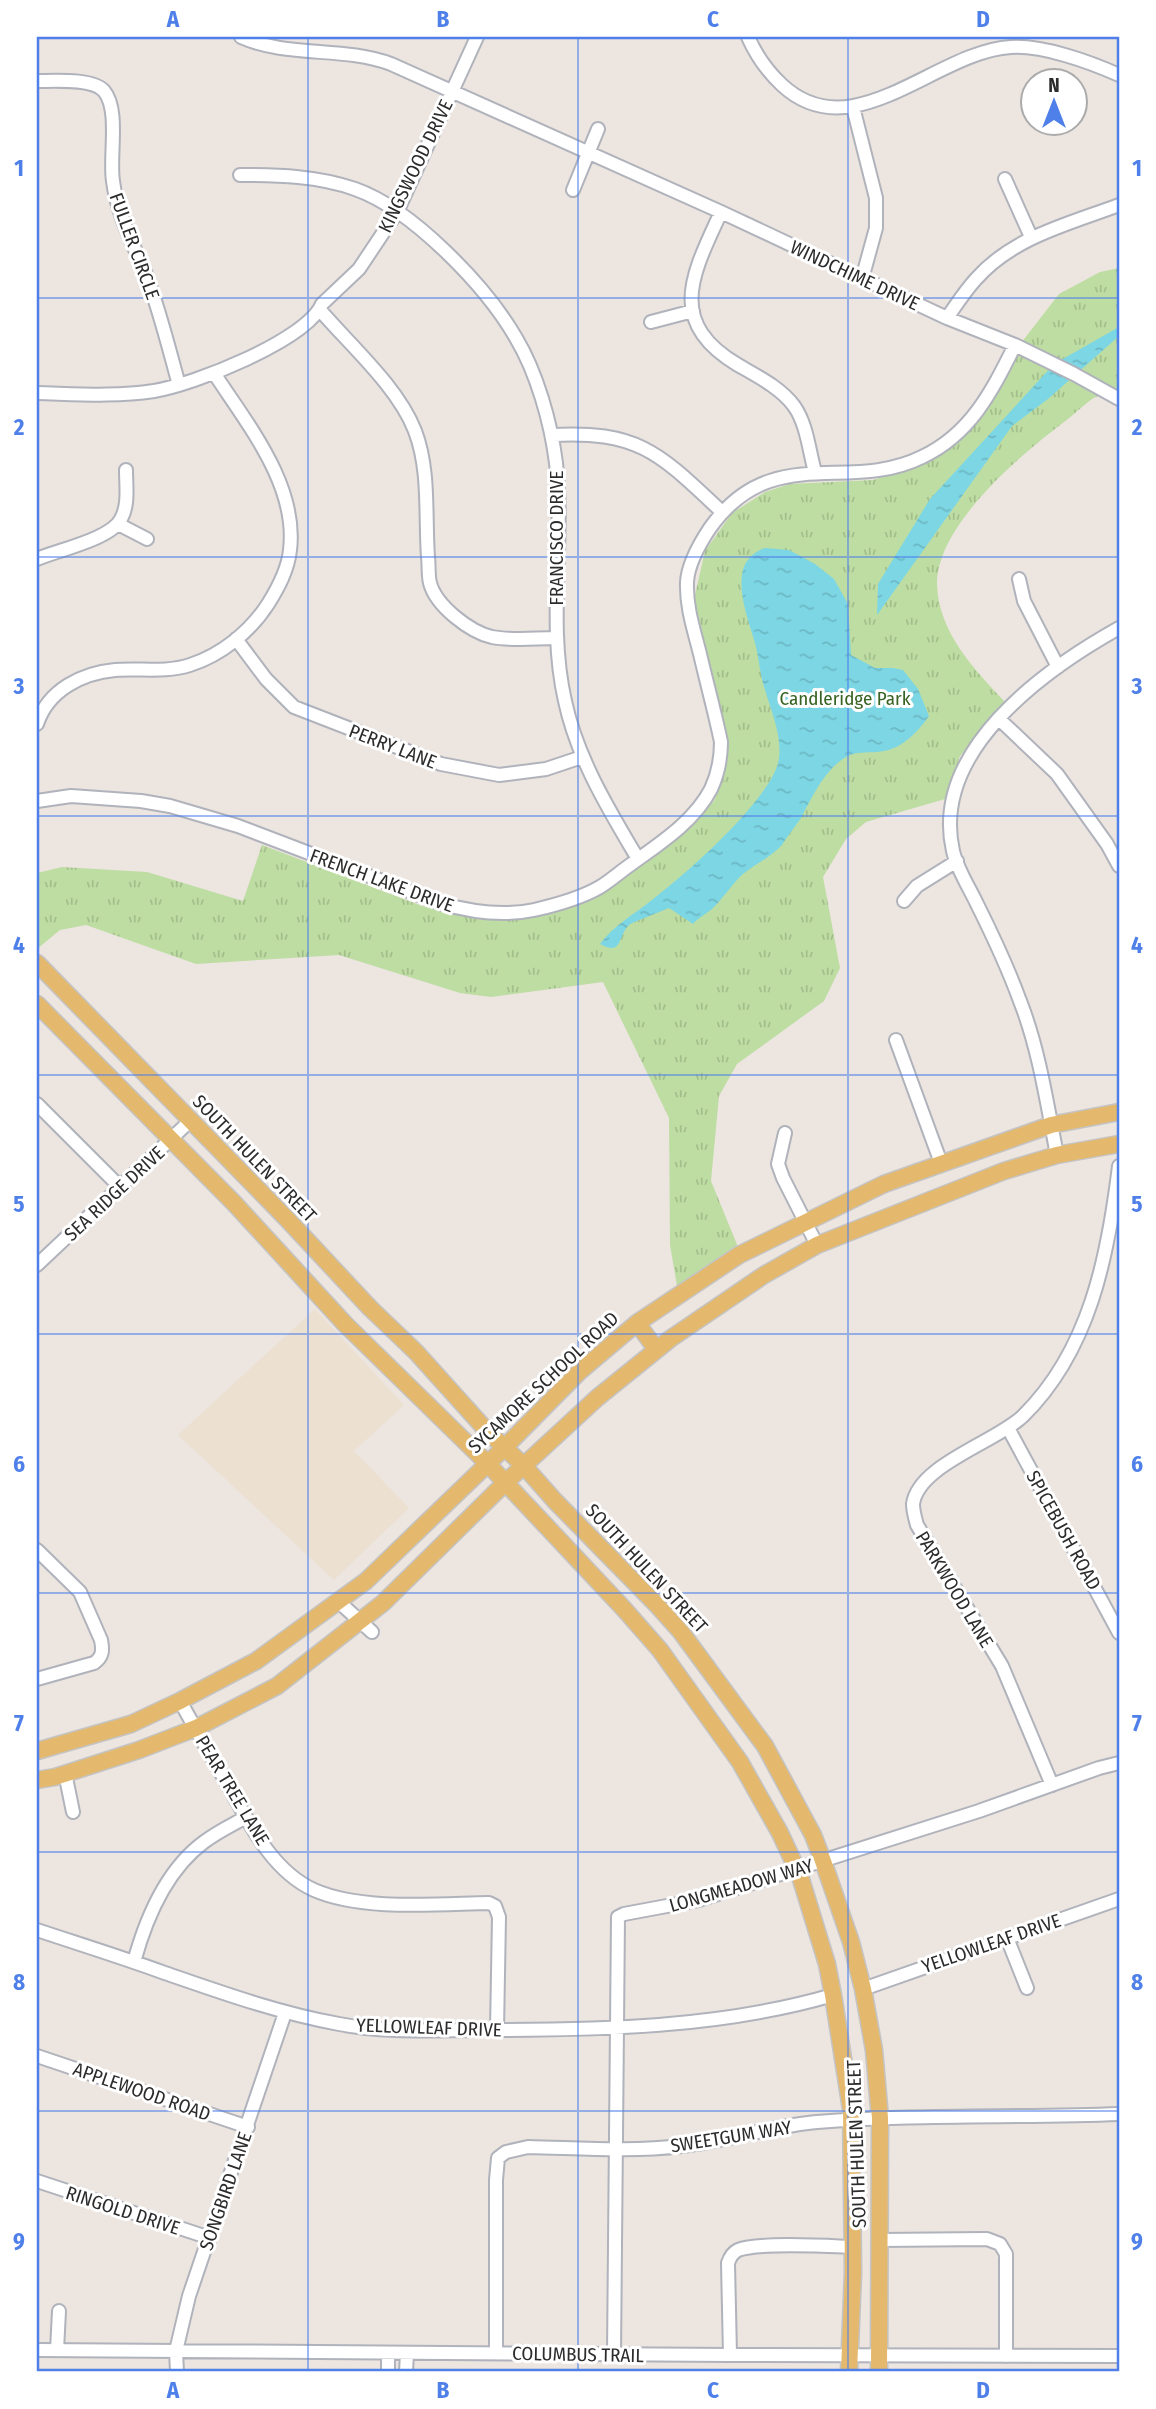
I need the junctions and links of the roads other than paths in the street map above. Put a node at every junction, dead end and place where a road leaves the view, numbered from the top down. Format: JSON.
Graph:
{"nodes":[{"id":1,"x":241,"y":37,"type":"edge"},
{"id":2,"x":477,"y":37,"type":"edge"},
{"id":3,"x":748,"y":37,"type":"edge"},
{"id":4,"x":1119,"y":75,"type":"edge"},
{"id":5,"x":37,"y":81,"type":"edge"},
{"id":6,"x":452,"y":92,"type":"junction"},
{"id":7,"x":853,"y":107,"type":"junction"},
{"id":8,"x":598,"y":129,"type":"dead end"},
{"id":9,"x":588,"y":153,"type":"junction"},
{"id":10,"x":240,"y":175,"type":"dead end"},
{"id":11,"x":1005,"y":179,"type":"dead end"},
{"id":12,"x":573,"y":190,"type":"dead end"},
{"id":13,"x":1119,"y":205,"type":"edge"},
{"id":14,"x":397,"y":212,"type":"junction"},
{"id":15,"x":721,"y":212,"type":"junction"},
{"id":16,"x":1031,"y":237,"type":"junction"},
{"id":17,"x":862,"y":279,"type":"junction"},
{"id":18,"x":320,"y":310,"type":"junction"},
{"id":19,"x":693,"y":312,"type":"junction"},
{"id":20,"x":947,"y":318,"type":"junction"},
{"id":21,"x":650,"y":322,"type":"dead end"},
{"id":22,"x":1015,"y":345,"type":"junction"},
{"id":23,"x":214,"y":373,"type":"junction"},
{"id":24,"x":179,"y":385,"type":"junction"},
{"id":25,"x":37,"y":393,"type":"edge"},
{"id":26,"x":1119,"y":399,"type":"edge"},
{"id":27,"x":552,"y":435,"type":"junction"},
{"id":28,"x":126,"y":470,"type":"dead end"},
{"id":29,"x":815,"y":472,"type":"junction"},
{"id":30,"x":722,"y":512,"type":"junction"},
{"id":31,"x":118,"y":524,"type":"junction"},
{"id":32,"x":147,"y":539,"type":"dead end"},
{"id":33,"x":37,"y":559,"type":"edge"},
{"id":34,"x":1019,"y":579,"type":"dead end"},
{"id":35,"x":1119,"y":628,"type":"edge"},
{"id":36,"x":556,"y":638,"type":"junction"},
{"id":37,"x":236,"y":639,"type":"junction"},
{"id":38,"x":1058,"y":667,"type":"junction"},
{"id":39,"x":999,"y":719,"type":"junction"},
{"id":40,"x":37,"y":723,"type":"edge"},
{"id":41,"x":582,"y":757,"type":"junction"},
{"id":42,"x":37,"y":801,"type":"edge"},
{"id":43,"x":638,"y":859,"type":"junction"},
{"id":44,"x":957,"y":861,"type":"junction"},
{"id":45,"x":1119,"y":866,"type":"edge"},
{"id":46,"x":904,"y":901,"type":"dead end"},
{"id":47,"x":37,"y":963,"type":"edge"},
{"id":48,"x":37,"y":1003,"type":"edge"},
{"id":49,"x":895,"y":1040,"type":"dead end"},
{"id":50,"x":37,"y":1104,"type":"edge"},
{"id":51,"x":1119,"y":1112,"type":"edge"},
{"id":52,"x":190,"y":1121,"type":"junction"},
{"id":53,"x":1051,"y":1125,"type":"junction"},
{"id":54,"x":785,"y":1133,"type":"dead end"},
{"id":55,"x":170,"y":1140,"type":"junction"},
{"id":56,"x":1119,"y":1144,"type":"edge"},
{"id":57,"x":1057,"y":1155,"type":"junction"},
{"id":58,"x":941,"y":1163,"type":"junction"},
{"id":59,"x":1119,"y":1166,"type":"edge"},
{"id":60,"x":121,"y":1188,"type":"junction"},
{"id":61,"x":286,"y":1218,"type":"junction"},
{"id":62,"x":804,"y":1221,"type":"junction"},
{"id":63,"x":263,"y":1235,"type":"junction"},
{"id":64,"x":817,"y":1245,"type":"junction"},
{"id":65,"x":37,"y":1265,"type":"edge"},
{"id":66,"x":637,"y":1323,"type":"junction"},
{"id":67,"x":394,"y":1331,"type":"junction"},
{"id":68,"x":656,"y":1349,"type":"junction"},
{"id":69,"x":373,"y":1353,"type":"junction"},
{"id":70,"x":1008,"y":1428,"type":"junction"},
{"id":71,"x":505,"y":1447,"type":"junction"},
{"id":72,"x":487,"y":1463,"type":"junction"},
{"id":73,"x":524,"y":1466,"type":"junction"},
{"id":74,"x":506,"y":1482,"type":"junction"},
{"id":75,"x":37,"y":1550,"type":"edge"},
{"id":76,"x":339,"y":1602,"type":"junction"},
{"id":77,"x":366,"y":1627,"type":"junction"},
{"id":78,"x":681,"y":1632,"type":"junction"},
{"id":79,"x":1119,"y":1633,"type":"edge"},
{"id":80,"x":660,"y":1650,"type":"junction"},
{"id":81,"x":37,"y":1679,"type":"edge"},
{"id":82,"x":180,"y":1701,"type":"junction"},
{"id":83,"x":195,"y":1728,"type":"junction"},
{"id":84,"x":37,"y":1751,"type":"edge"},
{"id":85,"x":1119,"y":1763,"type":"edge"},
{"id":86,"x":65,"y":1773,"type":"junction"},
{"id":87,"x":37,"y":1780,"type":"edge"},
{"id":88,"x":1052,"y":1785,"type":"junction"},
{"id":89,"x":73,"y":1812,"type":"dead end"},
{"id":90,"x":246,"y":1817,"type":"junction"},
{"id":91,"x":823,"y":1861,"type":"junction"},
{"id":92,"x":797,"y":1868,"type":"junction"},
{"id":93,"x":1119,"y":1899,"type":"edge"},
{"id":94,"x":37,"y":1930,"type":"edge"},
{"id":95,"x":1007,"y":1938,"type":"junction"},
{"id":96,"x":134,"y":1962,"type":"junction"},
{"id":97,"x":1027,"y":1988,"type":"dead end"},
{"id":98,"x":863,"y":1989,"type":"junction"},
{"id":99,"x":833,"y":1995,"type":"junction"},
{"id":100,"x":285,"y":2013,"type":"junction"},
{"id":101,"x":616,"y":2027,"type":"junction"},
{"id":102,"x":497,"y":2030,"type":"junction"},
{"id":103,"x":37,"y":2056,"type":"edge"},
{"id":104,"x":1119,"y":2114,"type":"edge"},
{"id":105,"x":880,"y":2118,"type":"junction"},
{"id":106,"x":851,"y":2120,"type":"junction"},
{"id":107,"x":248,"y":2127,"type":"junction"},
{"id":108,"x":615,"y":2148,"type":"junction"},
{"id":109,"x":37,"y":2181,"type":"edge"},
{"id":110,"x":209,"y":2238,"type":"junction"},
{"id":111,"x":880,"y":2240,"type":"junction"},
{"id":112,"x":852,"y":2247,"type":"junction"},
{"id":113,"x":59,"y":2311,"type":"dead end"},
{"id":114,"x":37,"y":2350,"type":"edge"},
{"id":115,"x":57,"y":2350,"type":"junction"},
{"id":116,"x":176,"y":2351,"type":"junction"},
{"id":117,"x":388,"y":2353,"type":"junction"},
{"id":118,"x":407,"y":2353,"type":"junction"},
{"id":119,"x":496,"y":2353,"type":"junction"},
{"id":120,"x":614,"y":2354,"type":"junction"},
{"id":121,"x":850,"y":2355,"type":"junction"},
{"id":122,"x":730,"y":2356,"type":"junction"},
{"id":123,"x":1006,"y":2356,"type":"junction"},
{"id":124,"x":1119,"y":2356,"type":"edge"},
{"id":125,"x":879,"y":2364,"type":"edge"},
{"id":126,"x":177,"y":2372,"type":"edge"},
{"id":127,"x":388,"y":2372,"type":"edge"},
{"id":128,"x":406,"y":2372,"type":"edge"},
{"id":129,"x":849,"y":2372,"type":"edge"}],
"edges":[{"from":1,"to":6,"type":"street","name":"WINDCHIME DRIVE"},
{"from":2,"to":6,"type":"street","name":"KINGSWOOD DRIVE"},
{"from":3,"to":7,"type":"street"},
{"from":4,"to":7,"type":"street"},
{"from":5,"to":24,"type":"street","name":"FULLER CIRCLE"},
{"from":6,"to":9,"type":"street","name":"WINDCHIME DRIVE"},
{"from":6,"to":14,"type":"street","name":"KINGSWOOD DRIVE"},
{"from":7,"to":17,"type":"street"},
{"from":8,"to":9,"type":"street"},
{"from":9,"to":12,"type":"street"},
{"from":9,"to":15,"type":"street","name":"WINDCHIME DRIVE"},
{"from":10,"to":14,"type":"street","name":"FRANCISCO DRIVE"},
{"from":11,"to":16,"type":"street"},
{"from":13,"to":16,"type":"street"},
{"from":14,"to":18,"type":"street","name":"KINGSWOOD DRIVE"},
{"from":14,"to":27,"type":"street","name":"FRANCISCO DRIVE"},
{"from":15,"to":17,"type":"street","name":"WINDCHIME DRIVE"},
{"from":15,"to":19,"type":"street"},
{"from":16,"to":20,"type":"street"},
{"from":17,"to":20,"type":"street","name":"WINDCHIME DRIVE"},
{"from":18,"to":23,"type":"street","name":"KINGSWOOD DRIVE"},
{"from":18,"to":36,"type":"street"},
{"from":19,"to":21,"type":"street"},
{"from":19,"to":29,"type":"street"},
{"from":20,"to":22,"type":"street","name":"WINDCHIME DRIVE"},
{"from":22,"to":26,"type":"street","name":"WINDCHIME DRIVE"},
{"from":22,"to":29,"type":"street","name":"FRENCH LAKE DRIVE"},
{"from":23,"to":24,"type":"street","name":"KINGSWOOD DRIVE"},
{"from":23,"to":37,"type":"street"},
{"from":24,"to":25,"type":"street","name":"KINGSWOOD DRIVE"},
{"from":27,"to":30,"type":"street"},
{"from":27,"to":36,"type":"street","name":"FRANCISCO DRIVE"},
{"from":28,"to":31,"type":"street"},
{"from":29,"to":30,"type":"street","name":"FRENCH LAKE DRIVE"},
{"from":30,"to":43,"type":"street","name":"FRENCH LAKE DRIVE"},
{"from":31,"to":32,"type":"street"},
{"from":31,"to":33,"type":"street"},
{"from":34,"to":38,"type":"street"},
{"from":35,"to":38,"type":"street"},
{"from":36,"to":41,"type":"street","name":"FRANCISCO DRIVE"},
{"from":37,"to":40,"type":"street"},
{"from":37,"to":41,"type":"street","name":"PERRY LANE"},
{"from":38,"to":39,"type":"street"},
{"from":39,"to":44,"type":"street"},
{"from":39,"to":45,"type":"street"},
{"from":41,"to":43,"type":"street","name":"FRANCISCO DRIVE"},
{"from":42,"to":43,"type":"street","name":"FRENCH LAKE DRIVE"},
{"from":44,"to":46,"type":"street"},
{"from":44,"to":53,"type":"street"},
{"from":47,"to":52,"type":"main road","name":"SOUTH HULEN STREET"},
{"from":48,"to":55,"type":"main road","name":"SOUTH HULEN STREET"},
{"from":49,"to":58,"type":"street"},
{"from":50,"to":60,"type":"street"},
{"from":51,"to":53,"type":"main road","name":"SYCAMORE SCHOOL ROAD"},
{"from":52,"to":55,"type":"street","name":"SEA RIDGE DRIVE"},
{"from":52,"to":61,"type":"main road","name":"SOUTH HULEN STREET"},
{"from":53,"to":57,"type":"street"},
{"from":53,"to":58,"type":"main road","name":"SYCAMORE SCHOOL ROAD"},
{"from":54,"to":62,"type":"street"},
{"from":55,"to":60,"type":"street","name":"SEA RIDGE DRIVE"},
{"from":55,"to":63,"type":"main road","name":"SOUTH HULEN STREET"},
{"from":56,"to":57,"type":"main road"},
{"from":57,"to":64,"type":"main road"},
{"from":58,"to":62,"type":"main road","name":"SYCAMORE SCHOOL ROAD"},
{"from":59,"to":70,"type":"street","name":"PARKWOOD LANE"},
{"from":60,"to":65,"type":"street","name":"SEA RIDGE DRIVE"},
{"from":61,"to":63,"type":"main road"},
{"from":61,"to":67,"type":"main road","name":"SOUTH HULEN STREET"},
{"from":62,"to":64,"type":"street"},
{"from":62,"to":66,"type":"main road","name":"SYCAMORE SCHOOL ROAD"},
{"from":63,"to":69,"type":"main road","name":"SOUTH HULEN STREET"},
{"from":64,"to":68,"type":"main road"},
{"from":66,"to":68,"type":"main road"},
{"from":66,"to":71,"type":"main road","name":"SYCAMORE SCHOOL ROAD"},
{"from":67,"to":69,"type":"main road"},
{"from":67,"to":71,"type":"main road","name":"SOUTH HULEN STREET"},
{"from":68,"to":73,"type":"main road"},
{"from":69,"to":72,"type":"main road","name":"SOUTH HULEN STREET"},
{"from":70,"to":79,"type":"street","name":"SPICEBUSH ROAD"},
{"from":70,"to":88,"type":"street","name":"PARKWOOD LANE"},
{"from":71,"to":72,"type":"main road","name":"SYCAMORE SCHOOL ROAD"},
{"from":71,"to":73,"type":"main road","name":"SOUTH HULEN STREET"},
{"from":72,"to":74,"type":"main road","name":"SOUTH HULEN STREET"},
{"from":72,"to":76,"type":"main road","name":"SYCAMORE SCHOOL ROAD"},
{"from":73,"to":74,"type":"main road"},
{"from":73,"to":78,"type":"main road","name":"SOUTH HULEN STREET"},
{"from":74,"to":77,"type":"main road"},
{"from":74,"to":80,"type":"main road","name":"SOUTH HULEN STREET"},
{"from":75,"to":81,"type":"street"},
{"from":76,"to":77,"type":"street"},
{"from":76,"to":82,"type":"main road","name":"SYCAMORE SCHOOL ROAD"},
{"from":77,"to":83,"type":"main road"},
{"from":78,"to":80,"type":"main road"},
{"from":78,"to":91,"type":"main road","name":"SOUTH HULEN STREET"},
{"from":80,"to":92,"type":"main road","name":"SOUTH HULEN STREET"},
{"from":82,"to":83,"type":"street","name":"PEAR TREE LANE"},
{"from":82,"to":84,"type":"main road","name":"SYCAMORE SCHOOL ROAD"},
{"from":83,"to":86,"type":"main road"},
{"from":83,"to":90,"type":"street","name":"PEAR TREE LANE"},
{"from":85,"to":88,"type":"street","name":"LONGMEADOW WAY"},
{"from":86,"to":87,"type":"main road"},
{"from":86,"to":89,"type":"street"},
{"from":88,"to":91,"type":"street","name":"LONGMEADOW WAY"},
{"from":90,"to":96,"type":"street"},
{"from":90,"to":102,"type":"street","name":"PEAR TREE LANE"},
{"from":91,"to":92,"type":"street","name":"LONGMEADOW WAY"},
{"from":91,"to":98,"type":"main road","name":"SOUTH HULEN STREET"},
{"from":92,"to":99,"type":"main road","name":"SOUTH HULEN STREET"},
{"from":92,"to":101,"type":"street","name":"LONGMEADOW WAY"},
{"from":93,"to":95,"type":"street","name":"YELLOWLEAF DRIVE"},
{"from":94,"to":96,"type":"street","name":"YELLOWLEAF DRIVE"},
{"from":95,"to":97,"type":"street"},
{"from":95,"to":98,"type":"street","name":"YELLOWLEAF DRIVE"},
{"from":96,"to":100,"type":"street","name":"YELLOWLEAF DRIVE"},
{"from":98,"to":105,"type":"main road","name":"SOUTH HULEN STREET"},
{"from":99,"to":101,"type":"street","name":"YELLOWLEAF DRIVE"},
{"from":99,"to":106,"type":"main road","name":"SOUTH HULEN STREET"},
{"from":100,"to":102,"type":"street","name":"YELLOWLEAF DRIVE"},
{"from":100,"to":107,"type":"street","name":"SONGBIRD LANE"},
{"from":101,"to":102,"type":"street","name":"YELLOWLEAF DRIVE"},
{"from":101,"to":108,"type":"street","name":"LONGMEADOW WAY"},
{"from":103,"to":107,"type":"street","name":"APPLEWOOD ROAD"},
{"from":104,"to":105,"type":"street","name":"SWEETGUM WAY"},
{"from":105,"to":106,"type":"street","name":"SWEETGUM WAY"},
{"from":105,"to":111,"type":"main road","name":"SOUTH HULEN STREET"},
{"from":106,"to":108,"type":"street","name":"SWEETGUM WAY"},
{"from":106,"to":112,"type":"main road","name":"SOUTH HULEN STREET"},
{"from":107,"to":110,"type":"street","name":"SONGBIRD LANE"},
{"from":108,"to":119,"type":"street","name":"SWEETGUM WAY"},
{"from":108,"to":120,"type":"street","name":"LONGMEADOW WAY"},
{"from":109,"to":110,"type":"street","name":"RINGOLD DRIVE"},
{"from":110,"to":116,"type":"street","name":"SONGBIRD LANE"},
{"from":111,"to":123,"type":"street"},
{"from":111,"to":125,"type":"main road","name":"SOUTH HULEN STREET"},
{"from":112,"to":121,"type":"main road","name":"SOUTH HULEN STREET"},
{"from":112,"to":122,"type":"street"},
{"from":113,"to":115,"type":"street"},
{"from":114,"to":115,"type":"street","name":"COLUMBUS TRAIL"},
{"from":115,"to":116,"type":"street","name":"COLUMBUS TRAIL"},
{"from":116,"to":117,"type":"street","name":"COLUMBUS TRAIL"},
{"from":116,"to":126,"type":"street","name":"SONGBIRD LANE"},
{"from":117,"to":118,"type":"street","name":"COLUMBUS TRAIL"},
{"from":117,"to":127,"type":"street"},
{"from":118,"to":119,"type":"street","name":"COLUMBUS TRAIL"},
{"from":118,"to":128,"type":"street"},
{"from":119,"to":120,"type":"street","name":"COLUMBUS TRAIL"},
{"from":120,"to":122,"type":"street","name":"COLUMBUS TRAIL"},
{"from":121,"to":122,"type":"street","name":"COLUMBUS TRAIL"},
{"from":121,"to":125,"type":"street","name":"COLUMBUS TRAIL"},
{"from":121,"to":129,"type":"main road","name":"SOUTH HULEN STREET"},
{"from":123,"to":124,"type":"street","name":"COLUMBUS TRAIL"},
{"from":123,"to":125,"type":"street","name":"COLUMBUS TRAIL"}]}
